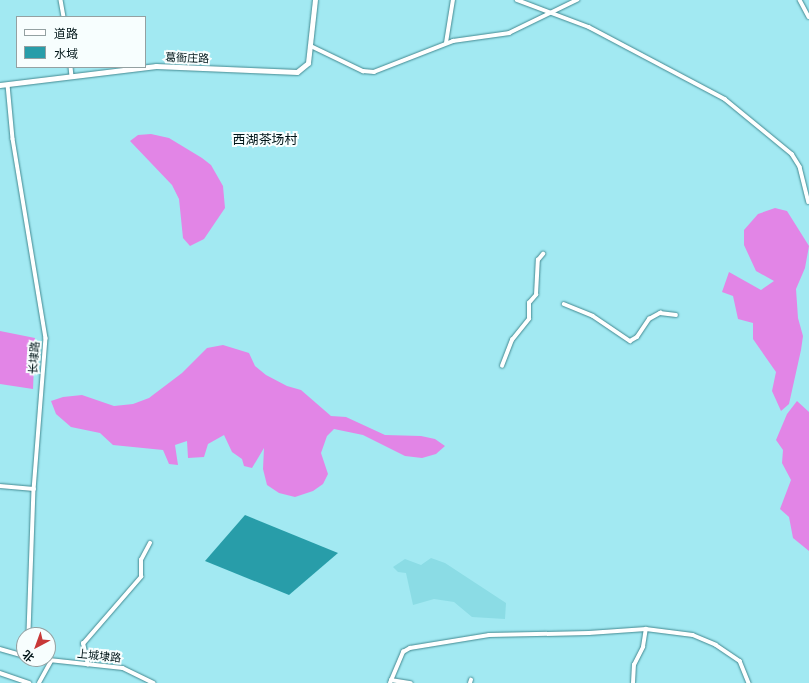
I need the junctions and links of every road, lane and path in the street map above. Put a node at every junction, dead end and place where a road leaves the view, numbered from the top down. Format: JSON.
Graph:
{"nodes":[{"id":1,"x":61,"y":0,"type":"edge"},
{"id":2,"x":315,"y":0,"type":"edge"},
{"id":3,"x":453,"y":0,"type":"edge"},
{"id":4,"x":517,"y":0,"type":"edge"},
{"id":5,"x":577,"y":0,"type":"edge"},
{"id":6,"x":800,"y":0,"type":"edge"},
{"id":7,"x":549,"y":12,"type":"junction"},
{"id":8,"x":64,"y":16,"type":"edge"},
{"id":9,"x":809,"y":17,"type":"edge"},
{"id":10,"x":446,"y":43,"type":"junction"},
{"id":11,"x":311,"y":46,"type":"junction"},
{"id":12,"x":146,"y":67,"type":"edge"},
{"id":13,"x":71,"y":68,"type":"edge"},
{"id":14,"x":139,"y":68,"type":"edge"},
{"id":15,"x":72,"y":76,"type":"junction"},
{"id":16,"x":0,"y":85,"type":"edge"},
{"id":17,"x":8,"y":85,"type":"junction"},
{"id":18,"x":809,"y":202,"type":"edge"},
{"id":19,"x":543,"y":254,"type":"dead end"},
{"id":20,"x":564,"y":304,"type":"dead end"},
{"id":21,"x":676,"y":315,"type":"dead end"},
{"id":22,"x":502,"y":366,"type":"dead end"},
{"id":23,"x":0,"y":486,"type":"edge"},
{"id":24,"x":34,"y":489,"type":"junction"},
{"id":25,"x":150,"y":543,"type":"dead end"},
{"id":26,"x":29,"y":627,"type":"edge"},
{"id":27,"x":646,"y":629,"type":"junction"},
{"id":28,"x":0,"y":649,"type":"edge"},
{"id":29,"x":16,"y":654,"type":"edge"},
{"id":30,"x":56,"y":662,"type":"edge"},
{"id":31,"x":88,"y":665,"type":"junction"},
{"id":32,"x":48,"y":667,"type":"edge"},
{"id":33,"x":0,"y":673,"type":"edge"},
{"id":34,"x":391,"y":681,"type":"edge"},
{"id":35,"x":29,"y":683,"type":"edge"},
{"id":36,"x":39,"y":683,"type":"edge"},
{"id":37,"x":154,"y":683,"type":"edge"},
{"id":38,"x":411,"y":683,"type":"edge"},
{"id":39,"x":633,"y":683,"type":"edge"},
{"id":40,"x":749,"y":683,"type":"edge"}],
"edges":[{"from":1,"to":8,"type":"street"},
{"from":2,"to":11,"type":"street","name":"葛衙庄路"},
{"from":3,"to":10,"type":"street"},
{"from":4,"to":7,"type":"street"},
{"from":5,"to":7,"type":"street"},
{"from":6,"to":9,"type":"street"},
{"from":7,"to":10,"type":"street"},
{"from":7,"to":18,"type":"street"},
{"from":10,"to":11,"type":"street"},
{"from":11,"to":12,"type":"street","name":"葛衙庄路"},
{"from":13,"to":15,"type":"street"},
{"from":14,"to":15,"type":"street","name":"葛衙庄路"},
{"from":15,"to":17,"type":"street","name":"葛衙庄路"},
{"from":16,"to":17,"type":"street","name":"葛衙庄路"},
{"from":17,"to":24,"type":"street","name":"长埭路"},
{"from":19,"to":22,"type":"street"},
{"from":20,"to":21,"type":"street"},
{"from":23,"to":24,"type":"street"},
{"from":24,"to":26,"type":"street","name":"长埭路"},
{"from":25,"to":31,"type":"street"},
{"from":27,"to":34,"type":"street"},
{"from":27,"to":39,"type":"street"},
{"from":27,"to":40,"type":"street"},
{"from":28,"to":29,"type":"street"},
{"from":30,"to":31,"type":"street","name":"上城埭路"},
{"from":31,"to":37,"type":"street","name":"上城埭路"},
{"from":32,"to":36,"type":"street"},
{"from":33,"to":35,"type":"street"},
{"from":34,"to":38,"type":"street"}]}
